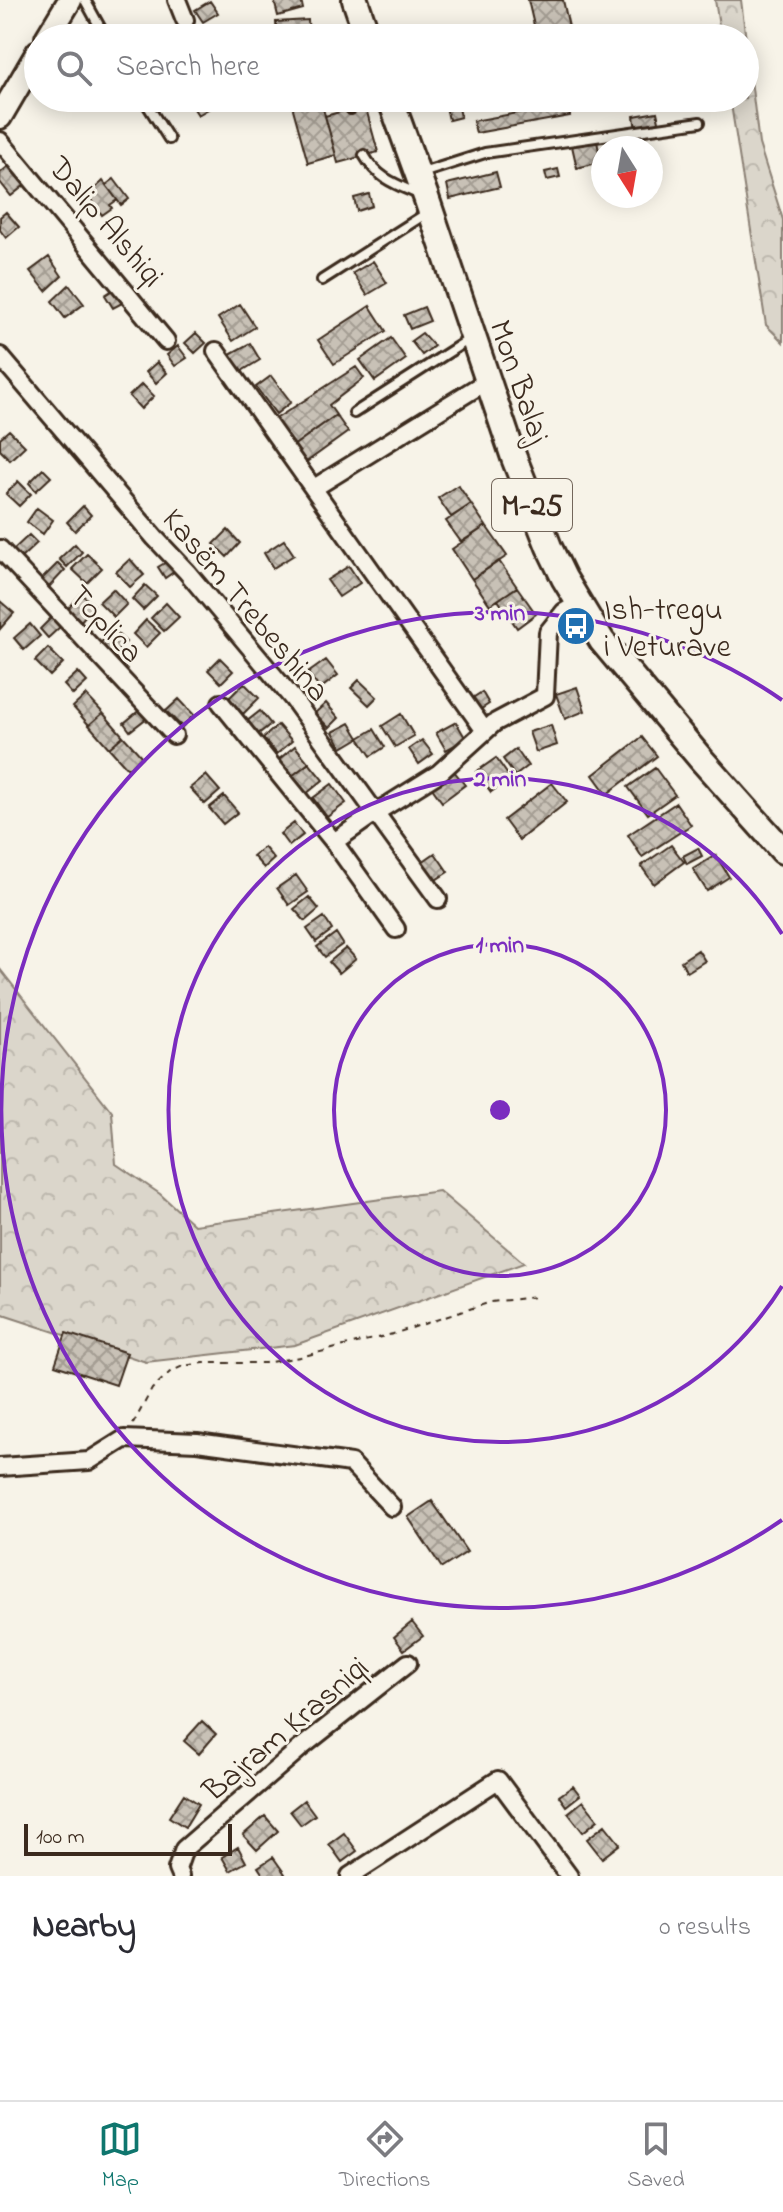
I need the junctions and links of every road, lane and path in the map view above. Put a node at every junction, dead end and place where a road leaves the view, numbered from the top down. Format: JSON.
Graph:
{"nodes":[{"id":1,"x":70,"y":0,"type":"edge"},
{"id":2,"x":85,"y":0,"type":"edge"},
{"id":3,"x":177,"y":0,"type":"edge"},
{"id":4,"x":355,"y":0,"type":"edge"},
{"id":5,"x":185,"y":20,"type":"dead end"},
{"id":6,"x":55,"y":24,"type":"edge"},
{"id":7,"x":98,"y":24,"type":"edge"},
{"id":8,"x":363,"y":24,"type":"edge"},
{"id":9,"x":24,"y":76,"type":"edge"},
{"id":10,"x":152,"y":112,"type":"edge"},
{"id":11,"x":395,"y":112,"type":"edge"},
{"id":12,"x":0,"y":117,"type":"edge"},
{"id":13,"x":700,"y":122,"type":"dead end"},
{"id":14,"x":169,"y":139,"type":"dead end"},
{"id":15,"x":0,"y":141,"type":"edge"},
{"id":16,"x":364,"y":155,"type":"dead end"},
{"id":17,"x":425,"y":194,"type":"junction"},
{"id":18,"x":322,"y":280,"type":"dead end"},
{"id":19,"x":472,"y":338,"type":"junction"},
{"id":20,"x":166,"y":341,"type":"dead end"},
{"id":21,"x":216,"y":351,"type":"dead end"},
{"id":22,"x":0,"y":356,"type":"edge"},
{"id":23,"x":487,"y":381,"type":"junction"},
{"id":24,"x":354,"y":413,"type":"dead end"},
{"id":25,"x":314,"y":488,"type":"junction"},
{"id":26,"x":0,"y":549,"type":"edge"},
{"id":27,"x":579,"y":603,"type":"junction"},
{"id":28,"x":221,"y":703,"type":"dead end"},
{"id":29,"x":485,"y":731,"type":"junction"},
{"id":30,"x":174,"y":735,"type":"dead end"},
{"id":31,"x":375,"y":813,"type":"junction"},
{"id":32,"x":334,"y":842,"type":"junction"},
{"id":33,"x":783,"y":851,"type":"edge"},
{"id":34,"x":438,"y":899,"type":"dead end"},
{"id":35,"x":396,"y":929,"type":"dead end"},
{"id":36,"x":535,"y":1297,"type":"dead end"},
{"id":37,"x":124,"y":1439,"type":"junction"},
{"id":38,"x":0,"y":1467,"type":"edge"},
{"id":39,"x":392,"y":1507,"type":"dead end"},
{"id":40,"x":408,"y":1663,"type":"dead end"},
{"id":41,"x":180,"y":1876,"type":"edge"},
{"id":42,"x":350,"y":1876,"type":"edge"},
{"id":43,"x":569,"y":1876,"type":"edge"}],
"edges":[{"from":1,"to":6,"type":"street"},
{"from":2,"to":7,"type":"lane"},
{"from":3,"to":5,"type":"street"},
{"from":4,"to":8,"type":"main road"},
{"from":9,"to":12,"type":"street"},
{"from":10,"to":14,"type":"lane"},
{"from":11,"to":17,"type":"main road","name":"Mon Balaj","number":"M-25"},
{"from":13,"to":17,"type":"lane"},
{"from":15,"to":20,"type":"street","name":"Dalip Alshiqi"},
{"from":16,"to":17,"type":"lane"},
{"from":17,"to":18,"type":"lane"},
{"from":17,"to":19,"type":"main road","name":"Mon Balaj","number":"M-25"},
{"from":19,"to":23,"type":"main road","name":"Mon Balaj","number":"M-25"},
{"from":19,"to":24,"type":"lane"},
{"from":21,"to":25,"type":"street"},
{"from":22,"to":31,"type":"street","name":"Kasëm Trebeshina"},
{"from":23,"to":25,"type":"street"},
{"from":23,"to":27,"type":"main road","name":"Mon Balaj","number":"M-25"},
{"from":25,"to":29,"type":"street"},
{"from":26,"to":30,"type":"street","name":"Toplica"},
{"from":27,"to":29,"type":"street"},
{"from":27,"to":33,"type":"main road","name":"Mon Balaj","number":"M-25"},
{"from":28,"to":32,"type":"street"},
{"from":29,"to":31,"type":"street"},
{"from":31,"to":32,"type":"street"},
{"from":31,"to":34,"type":"street","name":"Kasëm Trebeshina"},
{"from":32,"to":35,"type":"street"},
{"from":36,"to":37,"type":"path"},
{"from":37,"to":38,"type":"street"},
{"from":37,"to":39,"type":"street"},
{"from":40,"to":41,"type":"street","name":"Bajram Krasniqi"},
{"from":42,"to":43,"type":"street"}]}
